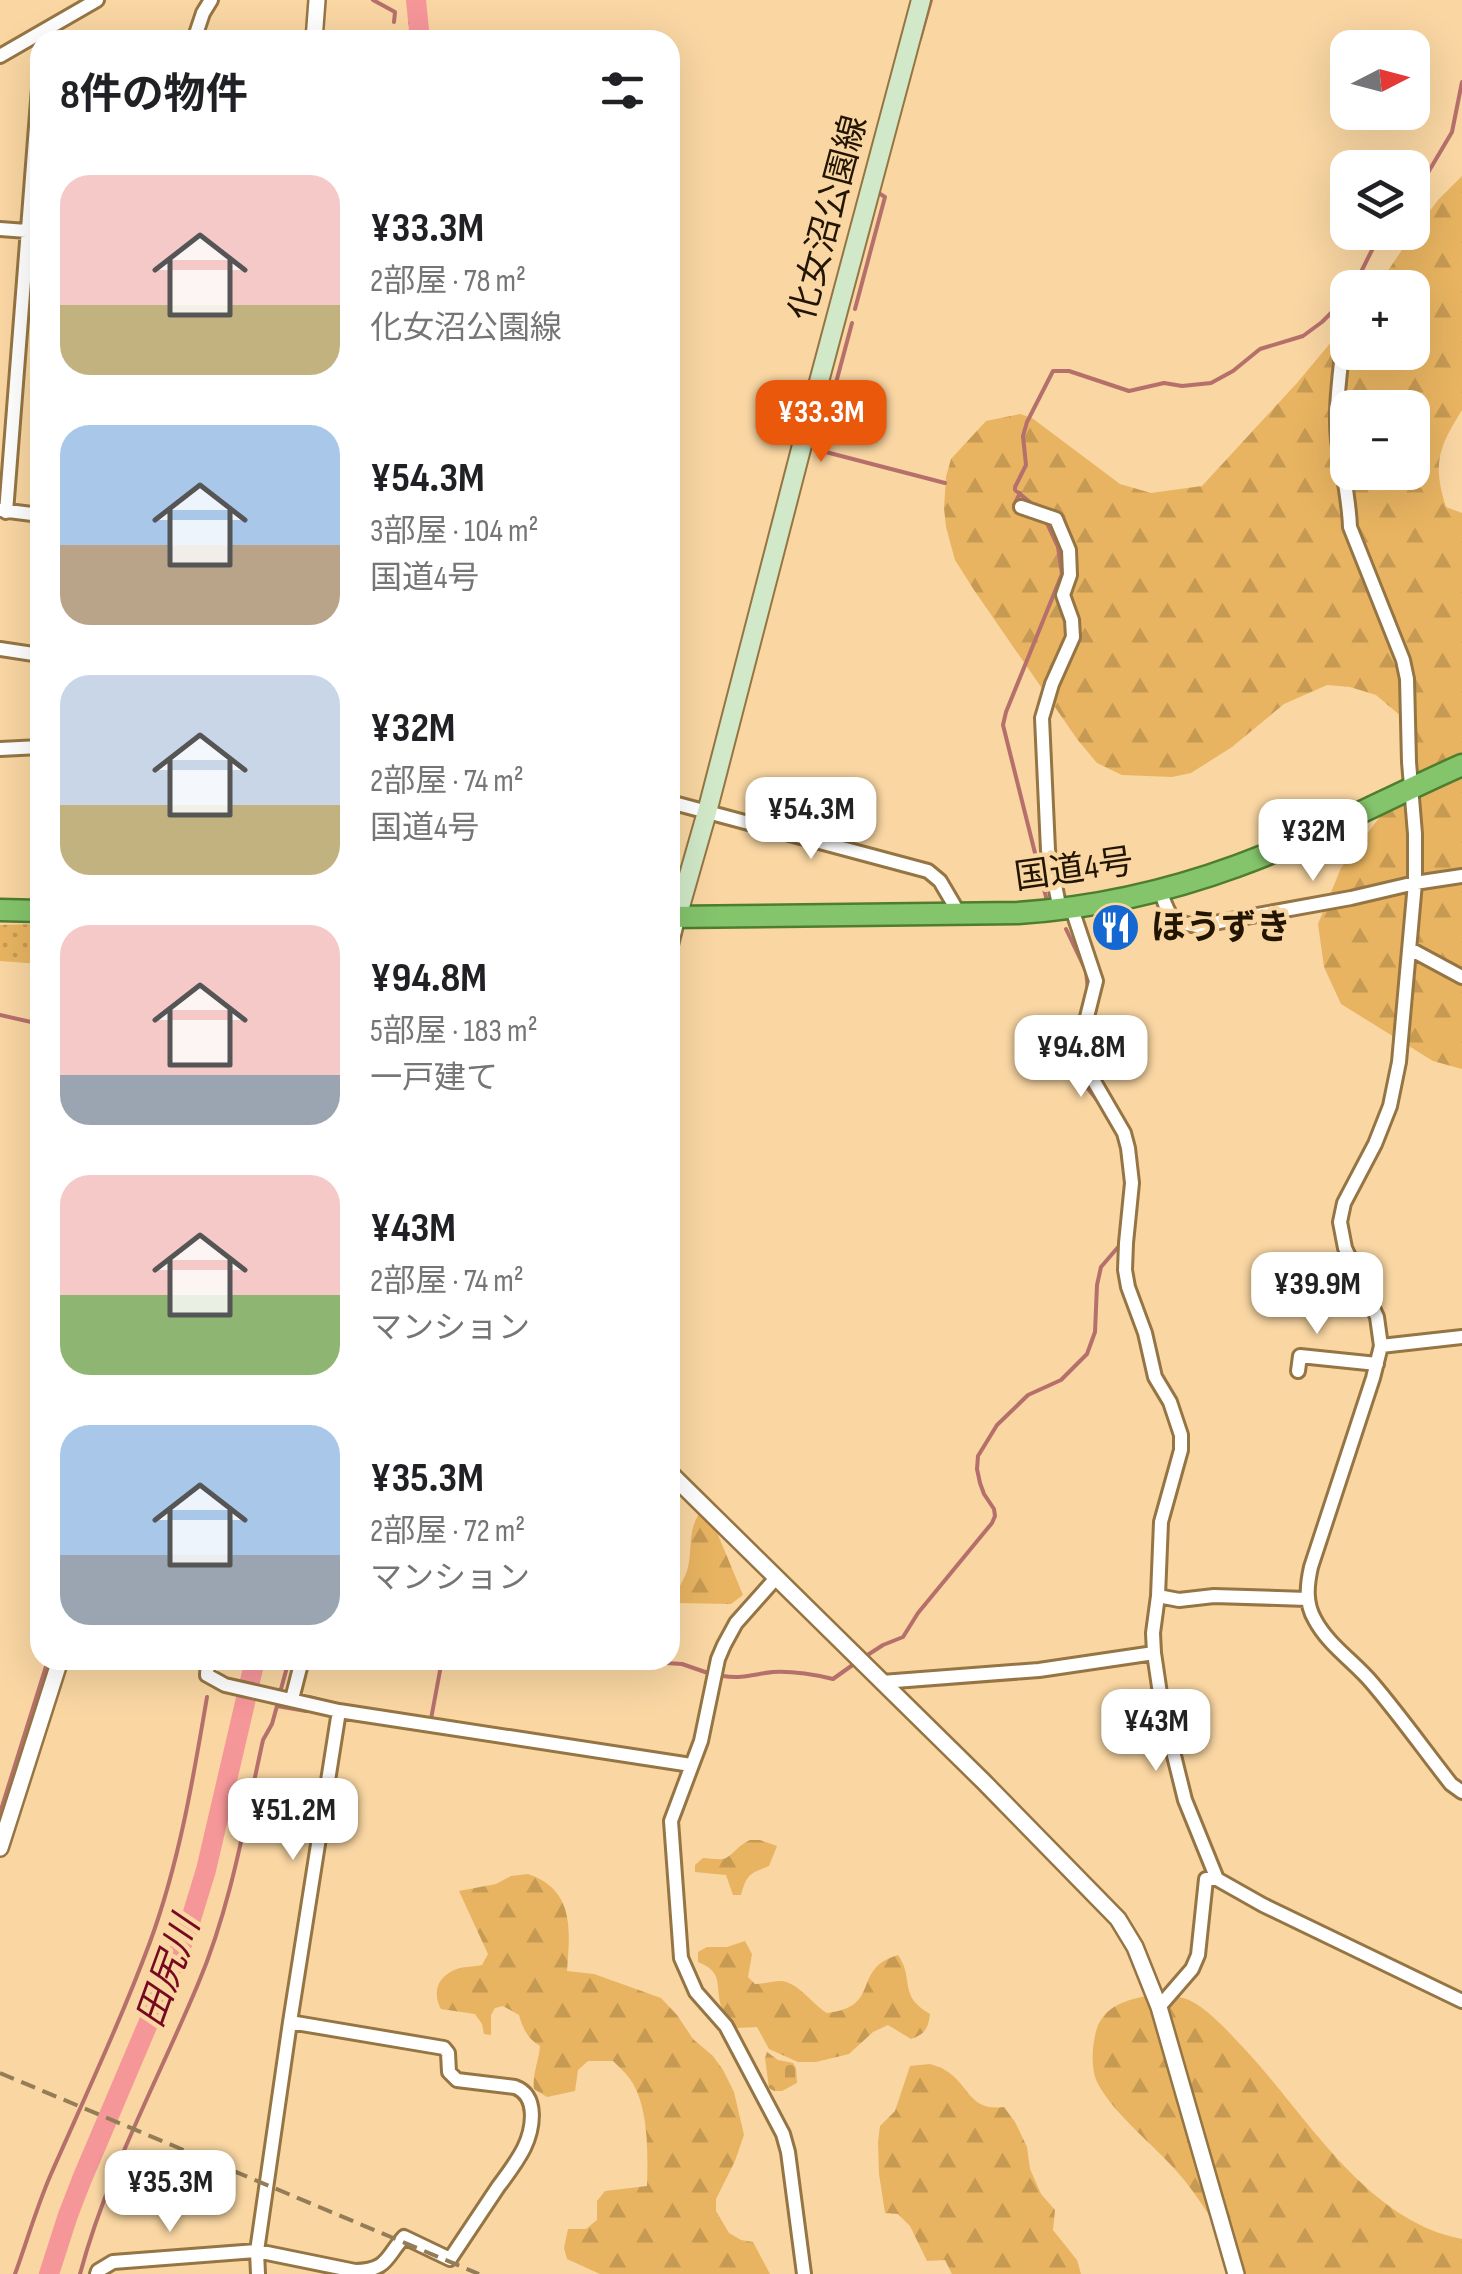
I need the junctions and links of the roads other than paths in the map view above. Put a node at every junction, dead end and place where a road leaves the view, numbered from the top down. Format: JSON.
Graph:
{"nodes":[{"id":1,"x":97,"y":0,"type":"edge"},
{"id":2,"x":206,"y":0,"type":"edge"},
{"id":3,"x":317,"y":0,"type":"edge"},
{"id":4,"x":921,"y":0,"type":"edge"},
{"id":5,"x":52,"y":30,"type":"edge"},
{"id":6,"x":197,"y":30,"type":"edge"},
{"id":7,"x":315,"y":30,"type":"edge"},
{"id":8,"x":30,"y":42,"type":"edge"},
{"id":9,"x":0,"y":56,"type":"edge"},
{"id":10,"x":0,"y":229,"type":"edge"},
{"id":11,"x":30,"y":231,"type":"edge"},
{"id":12,"x":30,"y":267,"type":"edge"},
{"id":13,"x":1340,"y":370,"type":"edge"},
{"id":14,"x":1022,"y":507,"type":"dead end"},
{"id":15,"x":3,"y":511,"type":"edge"},
{"id":16,"x":30,"y":514,"type":"edge"},
{"id":17,"x":0,"y":649,"type":"edge"},
{"id":18,"x":30,"y":654,"type":"edge"},
{"id":19,"x":30,"y":748,"type":"edge"},
{"id":20,"x":0,"y":749,"type":"edge"},
{"id":21,"x":1462,"y":765,"type":"edge"},
{"id":22,"x":1412,"y":787,"type":"junction"},
{"id":23,"x":680,"y":805,"type":"edge"},
{"id":24,"x":707,"y":812,"type":"junction"},
{"id":25,"x":1462,"y":876,"type":"edge"},
{"id":26,"x":1415,"y":882,"type":"junction"},
{"id":27,"x":1160,"y":890,"type":"junction"},
{"id":28,"x":680,"y":898,"type":"edge"},
{"id":29,"x":1066,"y":909,"type":"junction"},
{"id":30,"x":0,"y":910,"type":"edge"},
{"id":31,"x":30,"y":910,"type":"edge"},
{"id":32,"x":960,"y":915,"type":"junction"},
{"id":33,"x":680,"y":917,"type":"edge"},
{"id":34,"x":1410,"y":949,"type":"junction"},
{"id":35,"x":1462,"y":977,"type":"edge"},
{"id":36,"x":1462,"y":1337,"type":"edge"},
{"id":37,"x":1381,"y":1346,"type":"junction"},
{"id":38,"x":1376,"y":1364,"type":"junction"},
{"id":39,"x":1298,"y":1370,"type":"dead end"},
{"id":40,"x":680,"y":1482,"type":"edge"},
{"id":41,"x":776,"y":1578,"type":"junction"},
{"id":42,"x":1158,"y":1596,"type":"junction"},
{"id":43,"x":1308,"y":1599,"type":"junction"},
{"id":44,"x":1154,"y":1653,"type":"junction"},
{"id":45,"x":57,"y":1670,"type":"edge"},
{"id":46,"x":207,"y":1670,"type":"edge"},
{"id":47,"x":299,"y":1670,"type":"edge"},
{"id":48,"x":882,"y":1682,"type":"junction"},
{"id":49,"x":292,"y":1699,"type":"junction"},
{"id":50,"x":339,"y":1711,"type":"junction"},
{"id":51,"x":691,"y":1765,"type":"junction"},
{"id":52,"x":1462,"y":1792,"type":"edge"},
{"id":53,"x":0,"y":1848,"type":"edge"},
{"id":54,"x":1216,"y":1879,"type":"junction"},
{"id":55,"x":1462,"y":2002,"type":"edge"},
{"id":56,"x":1159,"y":2007,"type":"junction"},
{"id":57,"x":290,"y":2022,"type":"junction"},
{"id":58,"x":256,"y":2252,"type":"junction"},
{"id":59,"x":97,"y":2274,"type":"edge"},
{"id":60,"x":258,"y":2274,"type":"edge"},
{"id":61,"x":804,"y":2274,"type":"edge"},
{"id":62,"x":1236,"y":2274,"type":"edge"}],
"edges":[{"from":1,"to":5,"type":"street"},
{"from":2,"to":6,"type":"street"},
{"from":3,"to":7,"type":"street"},
{"from":4,"to":24,"type":"main road","name":"化女沼公園線"},
{"from":8,"to":9,"type":"street"},
{"from":10,"to":11,"type":"street"},
{"from":12,"to":15,"type":"street"},
{"from":13,"to":22,"type":"street"},
{"from":14,"to":29,"type":"street"},
{"from":15,"to":16,"type":"street"},
{"from":17,"to":18,"type":"street"},
{"from":19,"to":20,"type":"street"},
{"from":21,"to":22,"type":"highway","name":"国道4号"},
{"from":22,"to":26,"type":"street"},
{"from":22,"to":27,"type":"highway","name":"国道4号"},
{"from":23,"to":24,"type":"street"},
{"from":24,"to":28,"type":"main road","name":"化女沼公園線"},
{"from":24,"to":32,"type":"street"},
{"from":25,"to":26,"type":"street"},
{"from":26,"to":27,"type":"street"},
{"from":26,"to":34,"type":"street"},
{"from":27,"to":29,"type":"highway","name":"国道4号"},
{"from":29,"to":32,"type":"highway","name":"国道4号"},
{"from":29,"to":42,"type":"street"},
{"from":30,"to":31,"type":"highway"},
{"from":32,"to":33,"type":"highway","name":"国道4号"},
{"from":34,"to":35,"type":"street"},
{"from":34,"to":37,"type":"street"},
{"from":36,"to":37,"type":"street"},
{"from":37,"to":38,"type":"street"},
{"from":38,"to":39,"type":"street"},
{"from":38,"to":43,"type":"street"},
{"from":40,"to":41,"type":"street"},
{"from":41,"to":48,"type":"street"},
{"from":41,"to":51,"type":"street"},
{"from":42,"to":43,"type":"street"},
{"from":42,"to":44,"type":"street"},
{"from":43,"to":52,"type":"street"},
{"from":44,"to":48,"type":"street"},
{"from":44,"to":54,"type":"street"},
{"from":45,"to":53,"type":"street"},
{"from":46,"to":49,"type":"street"},
{"from":47,"to":49,"type":"street"},
{"from":48,"to":56,"type":"street"},
{"from":49,"to":50,"type":"street"},
{"from":50,"to":51,"type":"street"},
{"from":50,"to":57,"type":"street"},
{"from":51,"to":61,"type":"street"},
{"from":54,"to":55,"type":"street"},
{"from":54,"to":56,"type":"street"},
{"from":56,"to":62,"type":"street"},
{"from":57,"to":58,"type":"street"},
{"from":57,"to":58,"type":"street"},
{"from":58,"to":59,"type":"street"},
{"from":58,"to":60,"type":"street"}]}
